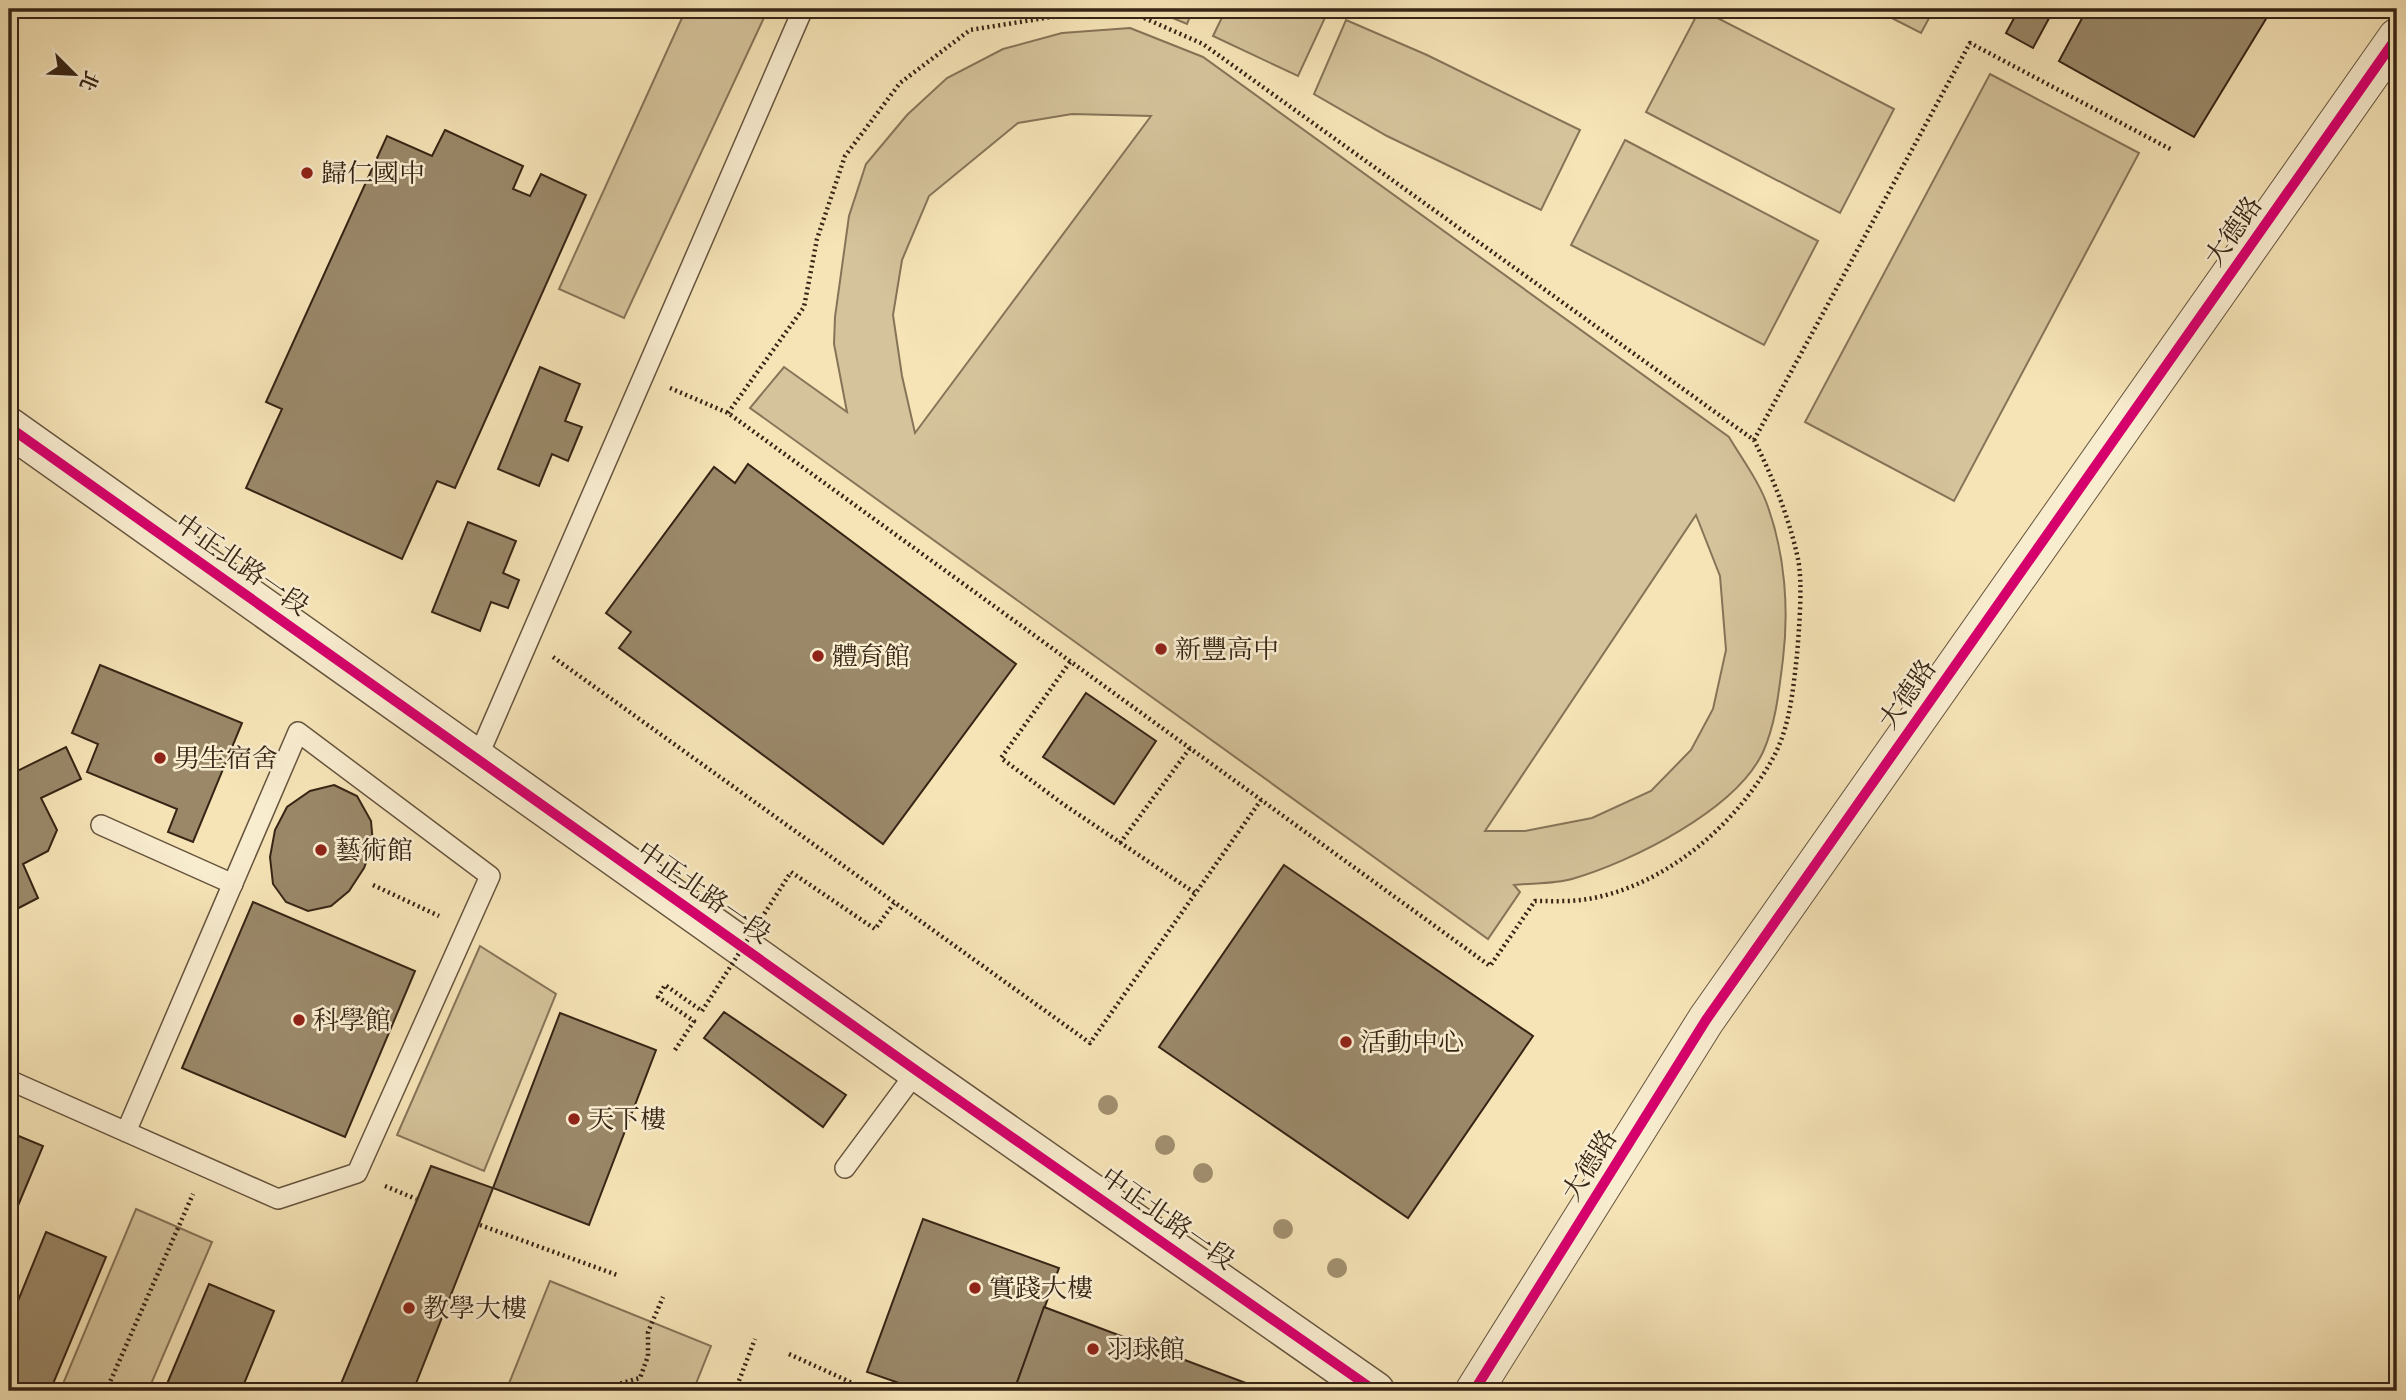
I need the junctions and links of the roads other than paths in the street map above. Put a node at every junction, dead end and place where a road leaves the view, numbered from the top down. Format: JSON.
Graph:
{"nodes":[{"id":1,"x":803,"y":9,"type":"edge"},
{"id":2,"x":2397,"y":37,"type":"edge"},
{"id":3,"x":9,"y":427,"type":"edge"},
{"id":4,"x":477,"y":759,"type":"junction"},
{"id":5,"x":101,"y":825,"type":"dead end"},
{"id":6,"x":233,"y":884,"type":"junction"},
{"id":7,"x":917,"y":1071,"type":"junction"},
{"id":8,"x":9,"y":1080,"type":"edge"},
{"id":9,"x":126,"y":1132,"type":"junction"},
{"id":10,"x":845,"y":1168,"type":"dead end"},
{"id":11,"x":1376,"y":1391,"type":"edge"},
{"id":12,"x":1474,"y":1391,"type":"edge"}],
"edges":[{"from":1,"to":4,"type":"lane"},
{"from":2,"to":12,"type":"street","name":"大德路"},
{"from":3,"to":4,"type":"street","name":"中正北路一段"},
{"from":4,"to":7,"type":"street","name":"中正北路一段"},
{"from":5,"to":6,"type":"lane"},
{"from":6,"to":9,"type":"lane"},
{"from":6,"to":9,"type":"lane"},
{"from":7,"to":10,"type":"lane"},
{"from":7,"to":11,"type":"street","name":"中正北路一段"},
{"from":8,"to":9,"type":"lane"}]}
